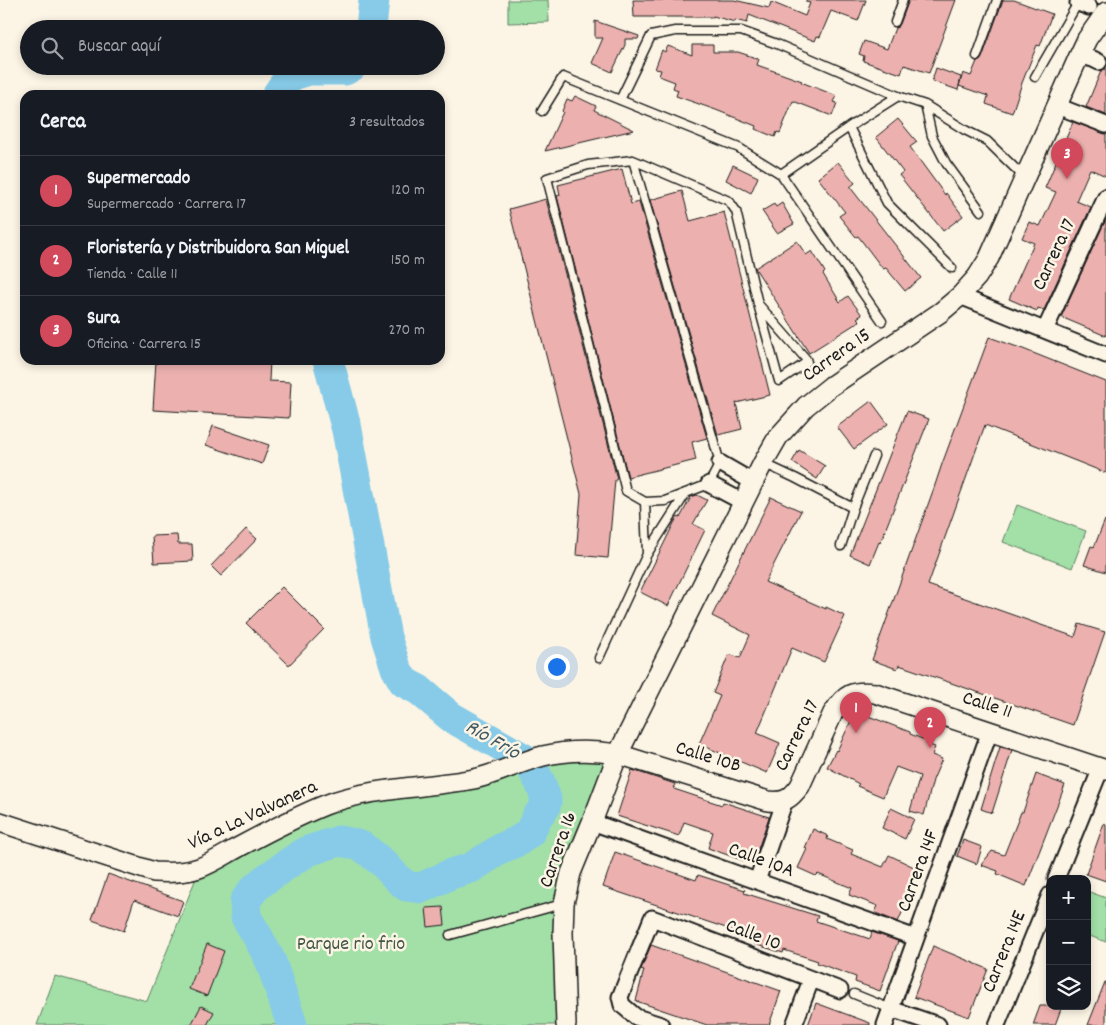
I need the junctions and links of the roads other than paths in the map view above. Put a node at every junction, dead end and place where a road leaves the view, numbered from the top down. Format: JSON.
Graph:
{"nodes":[{"id":1,"x":902,"y":0,"type":"edge"},
{"id":2,"x":997,"y":0,"type":"edge"},
{"id":3,"x":1088,"y":6,"type":"edge"},
{"id":4,"x":895,"y":22,"type":"dead end"},
{"id":5,"x":977,"y":56,"type":"dead end"},
{"id":6,"x":1079,"y":56,"type":"junction"},
{"id":7,"x":1103,"y":63,"type":"edge"},
{"id":8,"x":1035,"y":77,"type":"dead end"},
{"id":9,"x":898,"y":96,"type":"junction"},
{"id":10,"x":620,"y":100,"type":"junction"},
{"id":11,"x":924,"y":105,"type":"junction"},
{"id":12,"x":1057,"y":106,"type":"junction"},
{"id":13,"x":542,"y":111,"type":"dead end"},
{"id":14,"x":1106,"y":125,"type":"edge"},
{"id":15,"x":849,"y":128,"type":"junction"},
{"id":16,"x":633,"y":160,"type":"junction"},
{"id":17,"x":781,"y":174,"type":"junction"},
{"id":18,"x":1025,"y":178,"type":"junction"},
{"id":19,"x":1106,"y":197,"type":"edge"},
{"id":20,"x":982,"y":212,"type":"dead end"},
{"id":21,"x":952,"y":268,"type":"dead end"},
{"id":22,"x":960,"y":296,"type":"junction"},
{"id":23,"x":758,"y":304,"type":"junction"},
{"id":24,"x":882,"y":321,"type":"dead end"},
{"id":25,"x":1045,"y":330,"type":"junction"},
{"id":26,"x":1106,"y":355,"type":"edge"},
{"id":27,"x":874,"y":456,"type":"dead end"},
{"id":28,"x":720,"y":463,"type":"junction"},
{"id":29,"x":763,"y":463,"type":"junction"},
{"id":30,"x":753,"y":482,"type":"junction"},
{"id":31,"x":709,"y":484,"type":"junction"},
{"id":32,"x":686,"y":493,"type":"junction"},
{"id":33,"x":646,"y":502,"type":"junction"},
{"id":34,"x":743,"y":502,"type":"junction"},
{"id":35,"x":853,"y":508,"type":"junction"},
{"id":36,"x":841,"y":546,"type":"dead end"},
{"id":37,"x":647,"y":554,"type":"junction"},
{"id":38,"x":599,"y":658,"type":"dead end"},
{"id":39,"x":852,"y":692,"type":"joint"},
{"id":40,"x":990,"y":731,"type":"junction"},
{"id":41,"x":618,"y":754,"type":"junction"},
{"id":42,"x":1104,"y":769,"type":"edge"},
{"id":43,"x":785,"y":800,"type":"junction"},
{"id":44,"x":0,"y":822,"type":"edge"},
{"id":45,"x":592,"y":822,"type":"junction"},
{"id":46,"x":1058,"y":875,"type":"edge"},
{"id":47,"x":757,"y":881,"type":"junction"},
{"id":48,"x":564,"y":903,"type":"junction"},
{"id":49,"x":1046,"y":905,"type":"edge"},
{"id":50,"x":450,"y":935,"type":"dead end"},
{"id":51,"x":916,"y":938,"type":"junction"},
{"id":52,"x":811,"y":980,"type":"junction"},
{"id":53,"x":847,"y":992,"type":"joint"},
{"id":54,"x":891,"y":1009,"type":"junction"},
{"id":55,"x":566,"y":1025,"type":"edge"},
{"id":56,"x":661,"y":1025,"type":"edge"},
{"id":57,"x":794,"y":1025,"type":"edge"},
{"id":58,"x":885,"y":1025,"type":"edge"},
{"id":59,"x":938,"y":1025,"type":"edge"},
{"id":60,"x":997,"y":1025,"type":"edge"}],
"edges":[{"from":1,"to":4,"type":"lane"},
{"from":2,"to":5,"type":"lane"},
{"from":3,"to":6,"type":"street","name":"Carrera 15"},
{"from":3,"to":8,"type":"lane"},
{"from":6,"to":7,"type":"street"},
{"from":6,"to":12,"type":"street","name":"Carrera 15"},
{"from":9,"to":10,"type":"lane"},
{"from":9,"to":11,"type":"lane"},
{"from":9,"to":15,"type":"lane"},
{"from":10,"to":13,"type":"lane"},
{"from":10,"to":17,"type":"lane"},
{"from":11,"to":18,"type":"lane"},
{"from":11,"to":20,"type":"lane"},
{"from":12,"to":14,"type":"street"},
{"from":12,"to":18,"type":"street","name":"Carrera 15"},
{"from":15,"to":17,"type":"lane"},
{"from":15,"to":21,"type":"lane"},
{"from":16,"to":23,"type":"lane"},
{"from":16,"to":28,"type":"lane"},
{"from":16,"to":33,"type":"lane"},
{"from":17,"to":24,"type":"lane"},
{"from":18,"to":22,"type":"street","name":"Carrera 15"},
{"from":19,"to":25,"type":"street","name":"Carrera 17"},
{"from":22,"to":25,"type":"street"},
{"from":22,"to":29,"type":"street","name":"Carrera 15"},
{"from":23,"to":23,"type":"lane"},
{"from":25,"to":26,"type":"street"},
{"from":27,"to":35,"type":"lane"},
{"from":28,"to":30,"type":"street"},
{"from":28,"to":31,"type":"lane"},
{"from":29,"to":30,"type":"street","name":"Carrera 15"},
{"from":29,"to":35,"type":"lane"},
{"from":30,"to":34,"type":"street","name":"Carrera 15"},
{"from":31,"to":32,"type":"lane"},
{"from":31,"to":34,"type":"street"},
{"from":32,"to":33,"type":"lane"},
{"from":32,"to":37,"type":"lane"},
{"from":33,"to":37,"type":"lane"},
{"from":34,"to":41,"type":"street","name":"Carrera 15"},
{"from":35,"to":36,"type":"lane"},
{"from":37,"to":38,"type":"lane"},
{"from":39,"to":40,"type":"street","name":"Calle 11"},
{"from":39,"to":43,"type":"street","name":"Carrera 17"},
{"from":40,"to":42,"type":"street","name":"Calle 11"},
{"from":40,"to":51,"type":"street","name":"Carrera 14F"},
{"from":41,"to":43,"type":"street","name":"Calle 10B"},
{"from":41,"to":44,"type":"street","name":"Vía a La Valvanera"},
{"from":41,"to":45,"type":"street","name":"Carrera 16"},
{"from":42,"to":46,"type":"street"},
{"from":43,"to":47,"type":"street"},
{"from":45,"to":47,"type":"street","name":"Calle 10A"},
{"from":45,"to":48,"type":"street","name":"Carrera 16"},
{"from":47,"to":51,"type":"street","name":"Calle 10A"},
{"from":48,"to":50,"type":"lane"},
{"from":48,"to":55,"type":"street","name":"Carrera 16"},
{"from":49,"to":60,"type":"street","name":"Carrera 14E"},
{"from":51,"to":54,"type":"street","name":"Carrera 14F"},
{"from":52,"to":53,"type":"street","name":"Calle 10"},
{"from":52,"to":56,"type":"street","name":"Calle 10"},
{"from":52,"to":57,"type":"street"},
{"from":53,"to":54,"type":"lane"},
{"from":54,"to":58,"type":"street","name":"Carrera 14F"},
{"from":54,"to":59,"type":"street"}]}
